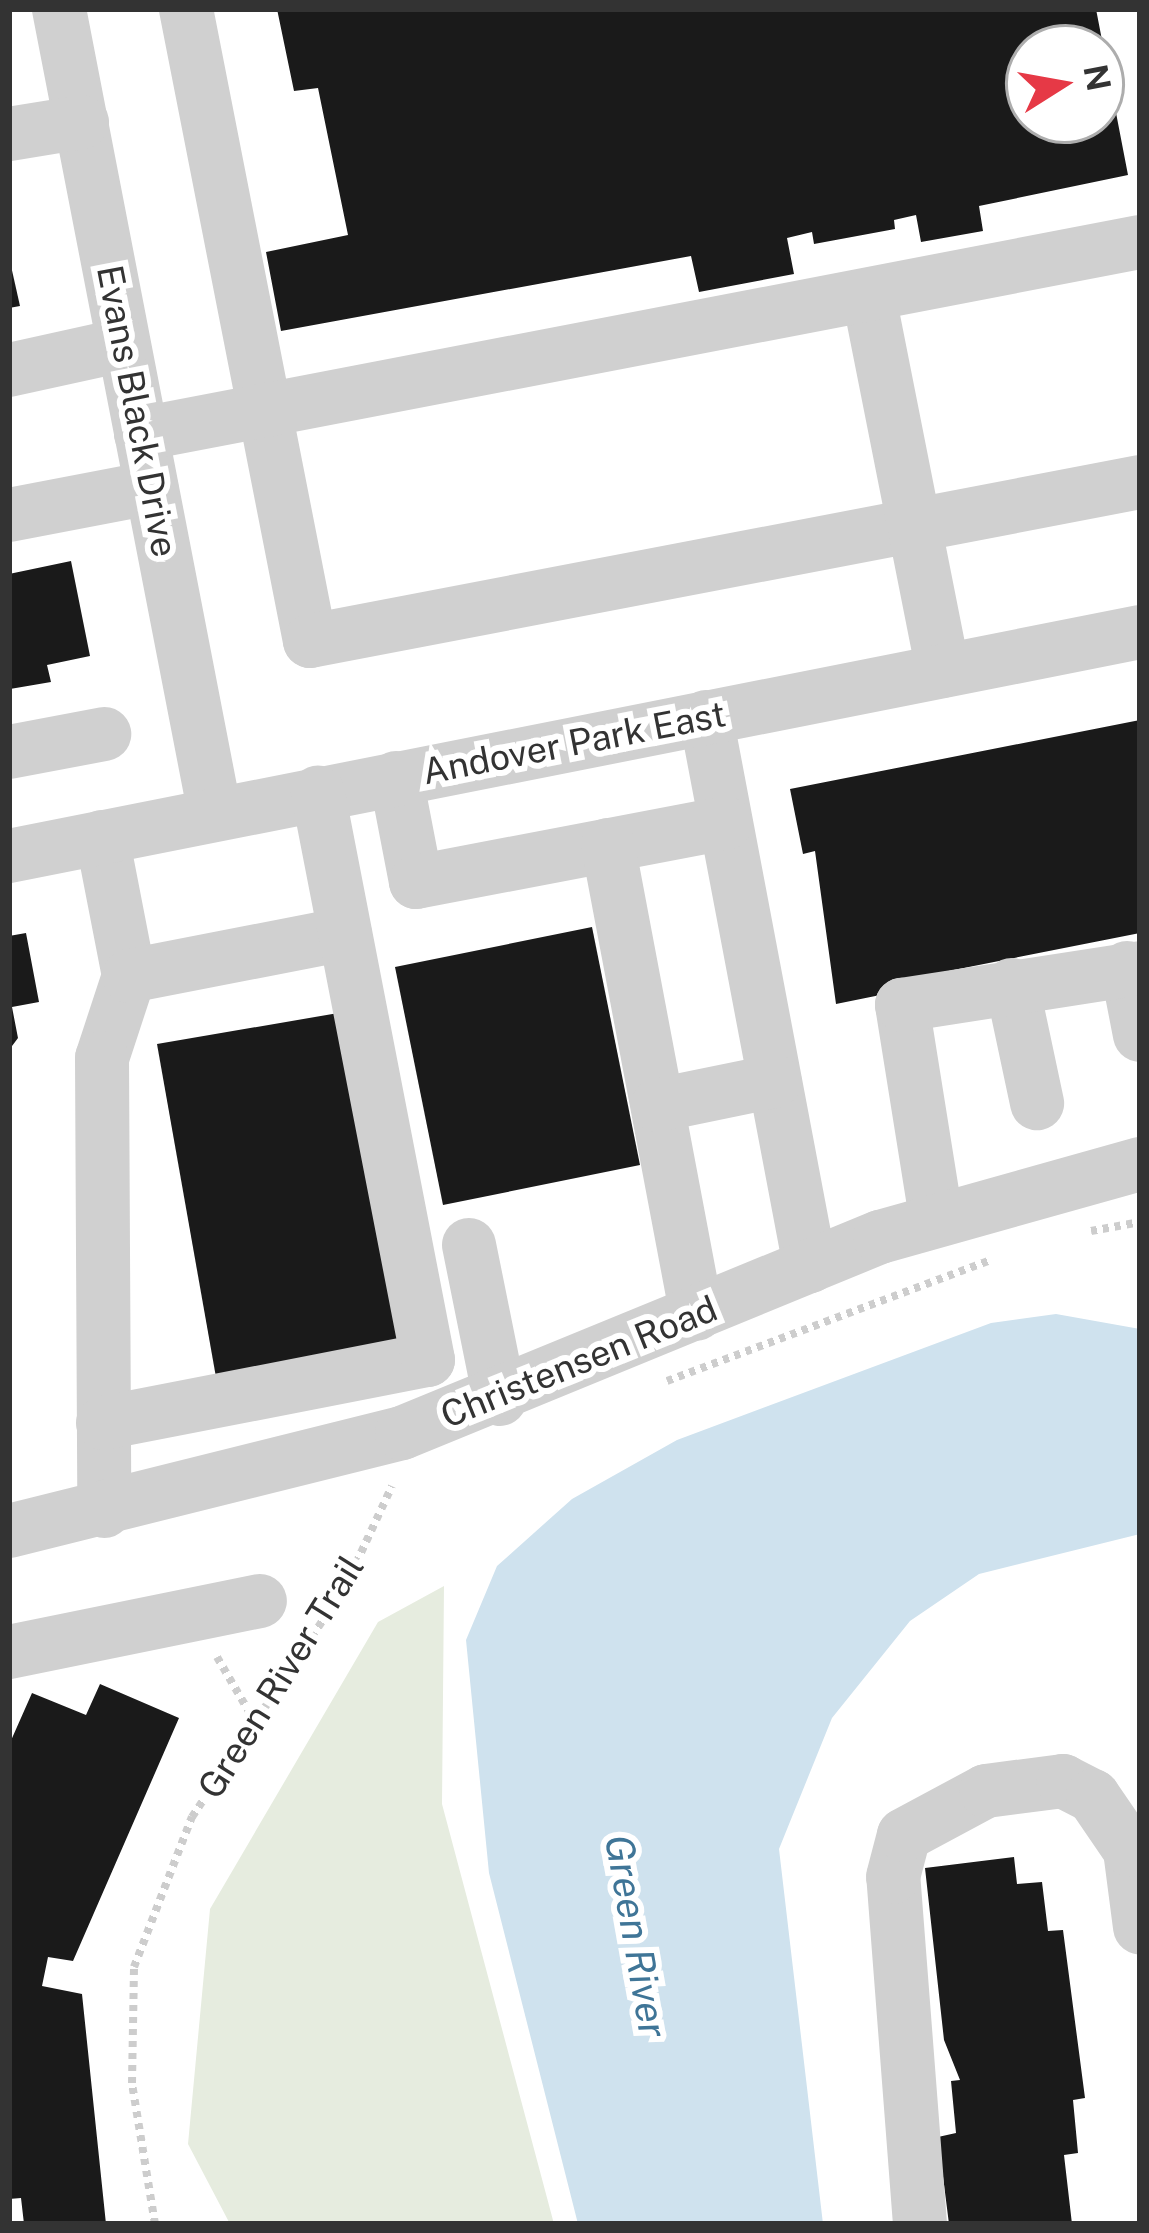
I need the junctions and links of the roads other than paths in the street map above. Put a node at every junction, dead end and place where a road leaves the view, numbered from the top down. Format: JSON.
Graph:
{"nodes":[{"id":1,"x":59,"y":9,"type":"edge"},
{"id":2,"x":186,"y":9,"type":"edge"},
{"id":3,"x":82,"y":122,"type":"junction"},
{"id":4,"x":9,"y":134,"type":"edge"},
{"id":5,"x":1140,"y":242,"type":"edge"},
{"id":6,"x":869,"y":297,"type":"junction"},
{"id":7,"x":123,"y":345,"type":"junction"},
{"id":8,"x":9,"y":370,"type":"edge"},
{"id":9,"x":266,"y":411,"type":"junction"},
{"id":10,"x":141,"y":434,"type":"junction"},
{"id":11,"x":1140,"y":482,"type":"edge"},
{"id":12,"x":151,"y":488,"type":"junction"},
{"id":13,"x":9,"y":515,"type":"edge"},
{"id":14,"x":914,"y":524,"type":"junction"},
{"id":15,"x":1140,"y":632,"type":"edge"},
{"id":16,"x":943,"y":670,"type":"junction"},
{"id":17,"x":706,"y":717,"type":"junction"},
{"id":18,"x":104,"y":734,"type":"dead end"},
{"id":19,"x":9,"y":752,"type":"edge"},
{"id":20,"x":396,"y":778,"type":"junction"},
{"id":21,"x":318,"y":793,"type":"junction"},
{"id":22,"x":215,"y":814,"type":"junction"},
{"id":23,"x":725,"y":823,"type":"junction"},
{"id":24,"x":102,"y":837,"type":"junction"},
{"id":25,"x":608,"y":845,"type":"junction"},
{"id":26,"x":9,"y":856,"type":"edge"},
{"id":27,"x":345,"y":934,"type":"junction"},
{"id":28,"x":1133,"y":968,"type":"edge"},
{"id":29,"x":130,"y":976,"type":"junction"},
{"id":30,"x":1012,"y":985,"type":"junction"},
{"id":31,"x":1140,"y":1035,"type":"edge"},
{"id":32,"x":775,"y":1081,"type":"junction"},
{"id":33,"x":1037,"y":1103,"type":"dead end"},
{"id":34,"x":658,"y":1105,"type":"junction"},
{"id":35,"x":1140,"y":1164,"type":"edge"},
{"id":36,"x":935,"y":1217,"type":"junction"},
{"id":37,"x":469,"y":1245,"type":"dead end"},
{"id":38,"x":810,"y":1266,"type":"junction"},
{"id":39,"x":698,"y":1314,"type":"junction"},
{"id":40,"x":500,"y":1399,"type":"junction"},
{"id":41,"x":103,"y":1423,"type":"junction"},
{"id":42,"x":104,"y":1511,"type":"junction"},
{"id":43,"x":9,"y":1531,"type":"edge"},
{"id":44,"x":260,"y":1601,"type":"dead end"},
{"id":45,"x":10,"y":1645,"type":"edge"},
{"id":46,"x":1135,"y":1850,"type":"edge"},
{"id":47,"x":1140,"y":1927,"type":"edge"},
{"id":48,"x":920,"y":2224,"type":"edge"}],
"edges":[{"from":1,"to":3,"type":"street","name":"Evans Black Drive"},
{"from":2,"to":9,"type":"street"},
{"from":3,"to":4,"type":"street"},
{"from":3,"to":7,"type":"street","name":"Evans Black Drive"},
{"from":5,"to":6,"type":"street"},
{"from":6,"to":9,"type":"street"},
{"from":6,"to":14,"type":"street"},
{"from":7,"to":8,"type":"street"},
{"from":7,"to":10,"type":"street","name":"Evans Black Drive"},
{"from":9,"to":10,"type":"street"},
{"from":9,"to":14,"type":"street"},
{"from":10,"to":12,"type":"street","name":"Evans Black Drive"},
{"from":11,"to":14,"type":"street"},
{"from":12,"to":13,"type":"street"},
{"from":12,"to":22,"type":"street","name":"Evans Black Drive"},
{"from":14,"to":16,"type":"street"},
{"from":15,"to":16,"type":"street","name":"Andover Park East"},
{"from":16,"to":17,"type":"street","name":"Andover Park East"},
{"from":17,"to":20,"type":"street","name":"Andover Park East"},
{"from":17,"to":23,"type":"street"},
{"from":18,"to":19,"type":"street"},
{"from":20,"to":21,"type":"street","name":"Andover Park East"},
{"from":20,"to":25,"type":"street"},
{"from":21,"to":22,"type":"street","name":"Andover Park East"},
{"from":21,"to":27,"type":"street"},
{"from":22,"to":24,"type":"street","name":"Andover Park East"},
{"from":23,"to":25,"type":"street"},
{"from":23,"to":32,"type":"street"},
{"from":24,"to":26,"type":"street","name":"Andover Park East"},
{"from":24,"to":29,"type":"street"},
{"from":25,"to":34,"type":"street"},
{"from":27,"to":29,"type":"street"},
{"from":27,"to":41,"type":"street"},
{"from":28,"to":30,"type":"street"},
{"from":28,"to":31,"type":"street"},
{"from":29,"to":41,"type":"street"},
{"from":30,"to":33,"type":"street"},
{"from":30,"to":36,"type":"street"},
{"from":32,"to":34,"type":"street"},
{"from":32,"to":38,"type":"street"},
{"from":34,"to":39,"type":"street"},
{"from":35,"to":36,"type":"street","name":"Christensen Road"},
{"from":36,"to":38,"type":"street","name":"Christensen Road"},
{"from":37,"to":40,"type":"street"},
{"from":38,"to":39,"type":"street","name":"Christensen Road"},
{"from":39,"to":40,"type":"street","name":"Christensen Road"},
{"from":40,"to":42,"type":"street","name":"Christensen Road"},
{"from":41,"to":42,"type":"street"},
{"from":42,"to":43,"type":"street","name":"Christensen Road"},
{"from":44,"to":45,"type":"street"},
{"from":46,"to":47,"type":"street"},
{"from":46,"to":48,"type":"street"}]}
